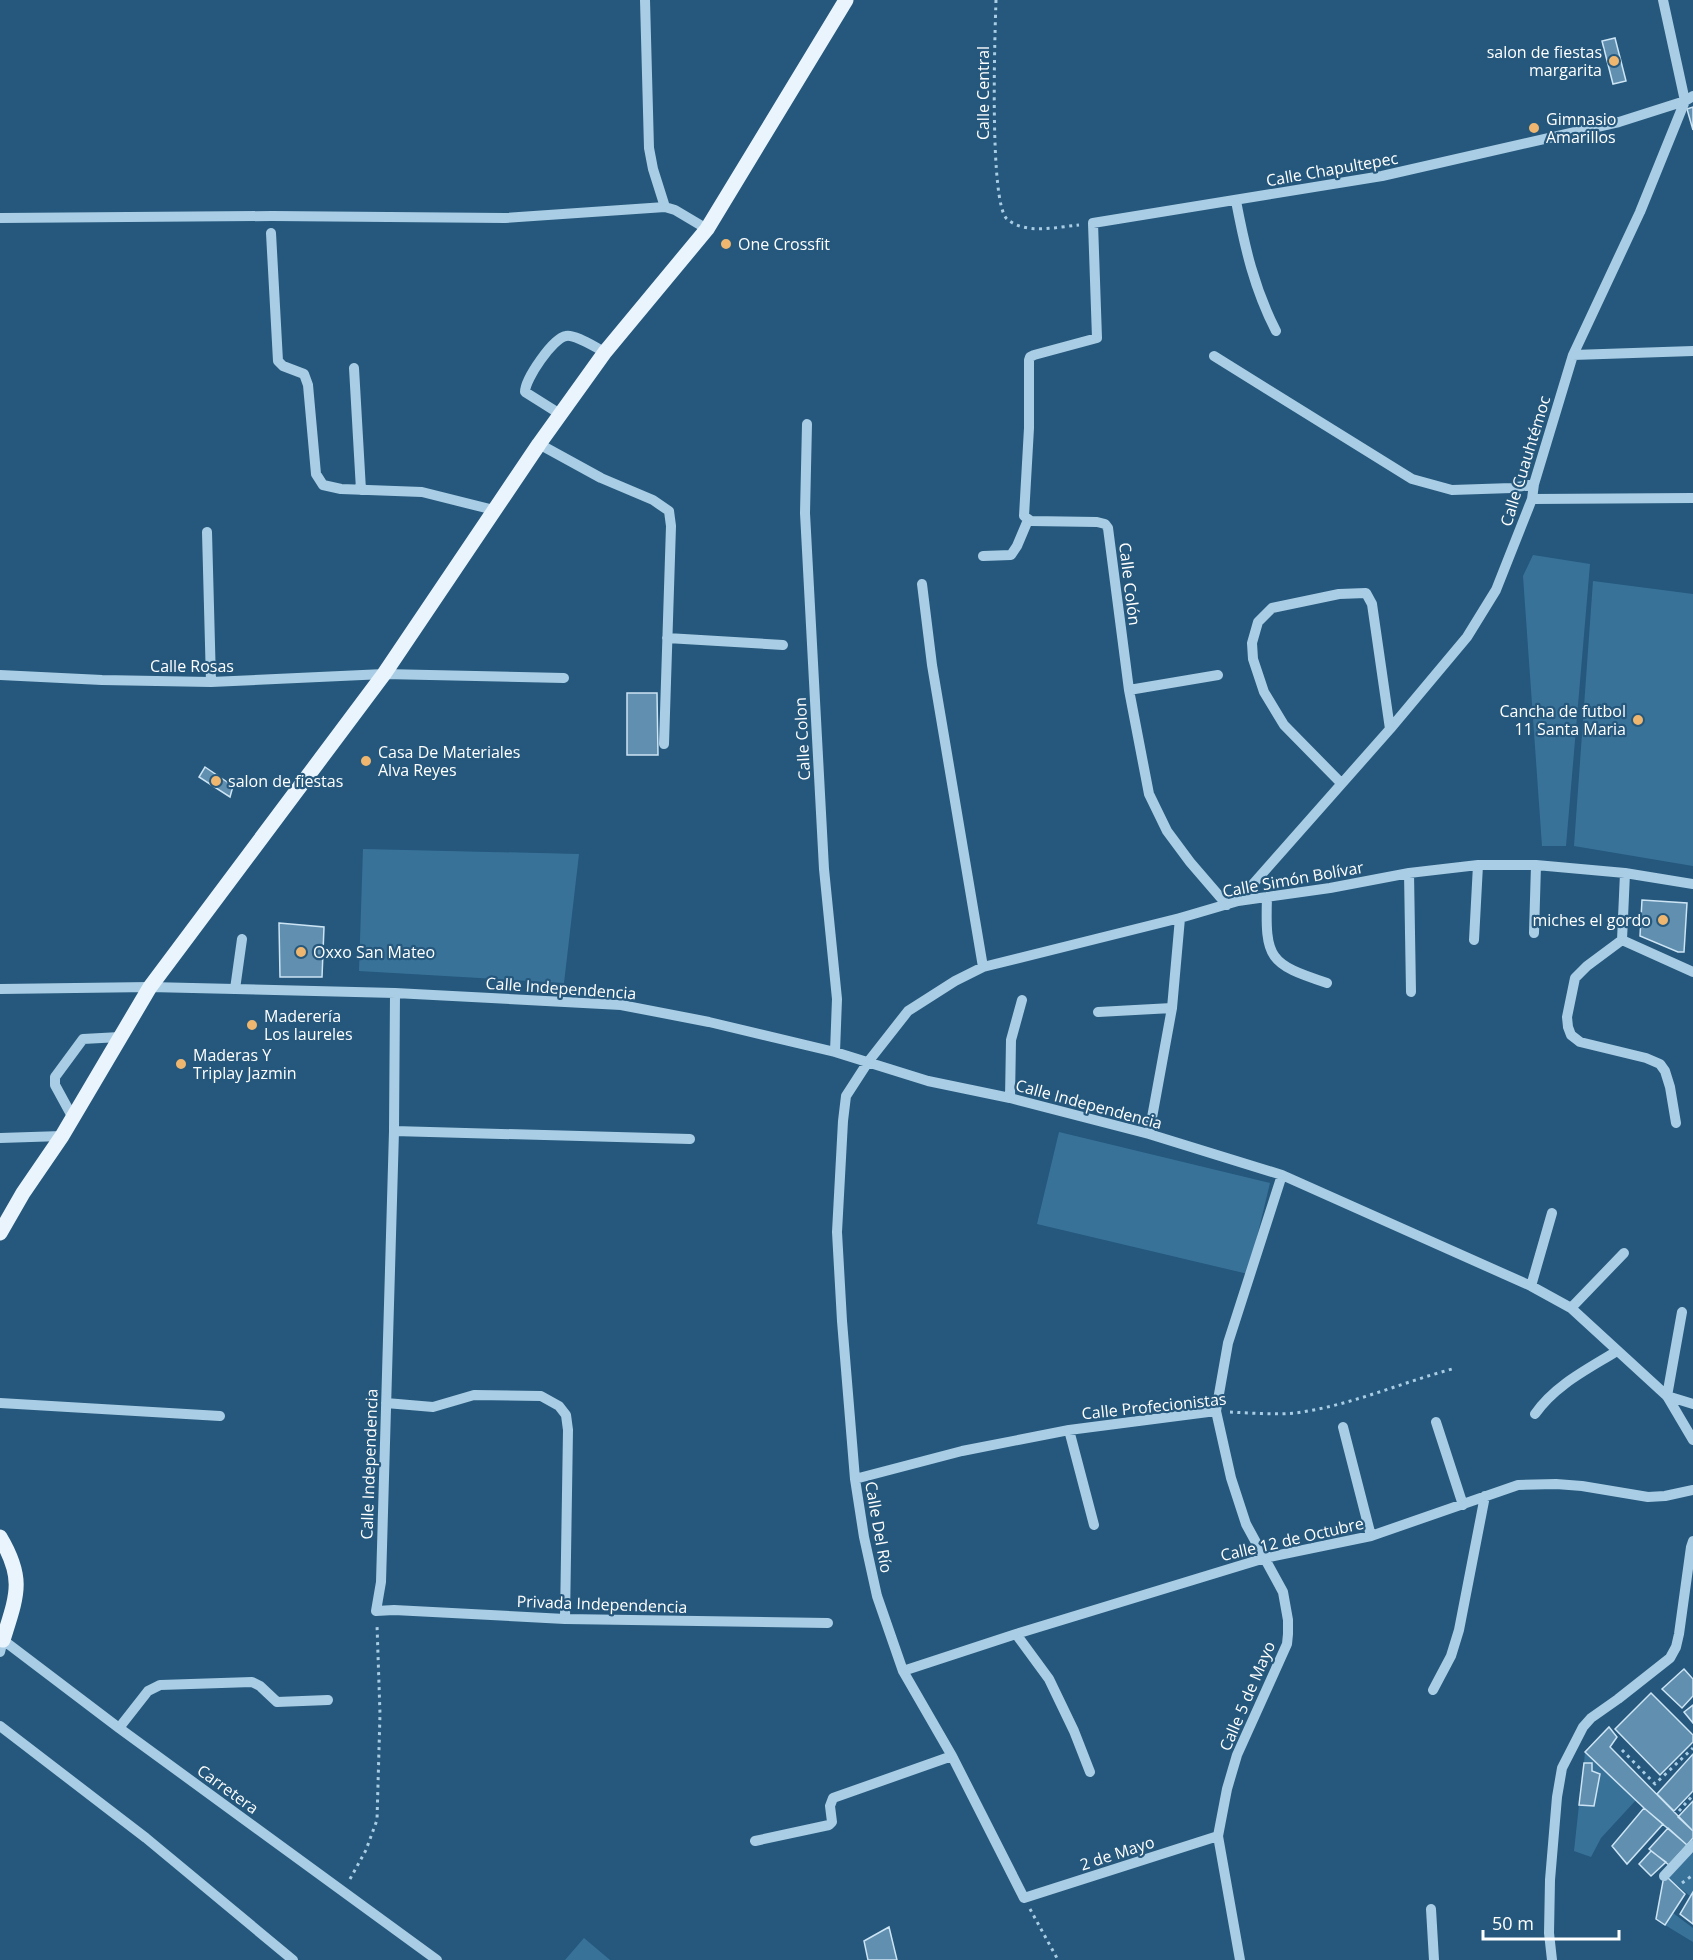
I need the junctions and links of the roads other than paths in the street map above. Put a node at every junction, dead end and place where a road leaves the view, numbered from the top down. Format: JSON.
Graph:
{"nodes":[{"id":1,"x":645,"y":0,"type":"edge"},
{"id":2,"x":1663,"y":0,"type":"edge"},
{"id":3,"x":842,"y":2,"type":"edge"},
{"id":4,"x":1689,"y":99,"type":"edge"},
{"id":5,"x":1236,"y":201,"type":"junction"},
{"id":6,"x":665,"y":207,"type":"junction"},
{"id":7,"x":0,"y":218,"type":"edge"},
{"id":8,"x":707,"y":229,"type":"junction"},
{"id":9,"x":271,"y":233,"type":"dead end"},
{"id":10,"x":1276,"y":331,"type":"dead end"},
{"id":11,"x":1693,"y":351,"type":"edge"},
{"id":12,"x":605,"y":352,"type":"junction"},
{"id":13,"x":1573,"y":355,"type":"junction"},
{"id":14,"x":1214,"y":356,"type":"dead end"},
{"id":15,"x":354,"y":369,"type":"dead end"},
{"id":16,"x":560,"y":414,"type":"junction"},
{"id":17,"x":807,"y":424,"type":"dead end"},
{"id":18,"x":539,"y":444,"type":"junction"},
{"id":19,"x":1534,"y":484,"type":"junction"},
{"id":20,"x":361,"y":490,"type":"junction"},
{"id":21,"x":1693,"y":498,"type":"edge"},
{"id":22,"x":1532,"y":499,"type":"junction"},
{"id":23,"x":494,"y":510,"type":"junction"},
{"id":24,"x":1028,"y":520,"type":"junction"},
{"id":25,"x":207,"y":532,"type":"dead end"},
{"id":26,"x":983,"y":556,"type":"dead end"},
{"id":27,"x":922,"y":584,"type":"dead end"},
{"id":28,"x":667,"y":638,"type":"junction"},
{"id":29,"x":783,"y":645,"type":"dead end"},
{"id":30,"x":384,"y":674,"type":"junction"},
{"id":31,"x":0,"y":675,"type":"edge"},
{"id":32,"x":1218,"y":675,"type":"dead end"},
{"id":33,"x":564,"y":678,"type":"dead end"},
{"id":34,"x":211,"y":682,"type":"junction"},
{"id":35,"x":1129,"y":690,"type":"junction"},
{"id":36,"x":1390,"y":729,"type":"junction"},
{"id":37,"x":664,"y":744,"type":"dead end"},
{"id":38,"x":1341,"y":783,"type":"junction"},
{"id":39,"x":1479,"y":865,"type":"junction"},
{"id":40,"x":1536,"y":865,"type":"junction"},
{"id":41,"x":1409,"y":873,"type":"junction"},
{"id":42,"x":1625,"y":873,"type":"junction"},
{"id":43,"x":1693,"y":884,"type":"edge"},
{"id":44,"x":1267,"y":897,"type":"junction"},
{"id":45,"x":1238,"y":901,"type":"junction"},
{"id":46,"x":1227,"y":905,"type":"junction"},
{"id":47,"x":1180,"y":918,"type":"junction"},
{"id":48,"x":1534,"y":933,"type":"dead end"},
{"id":49,"x":242,"y":939,"type":"dead end"},
{"id":50,"x":1474,"y":940,"type":"dead end"},
{"id":51,"x":1622,"y":940,"type":"junction"},
{"id":52,"x":983,"y":967,"type":"junction"},
{"id":53,"x":1693,"y":972,"type":"edge"},
{"id":54,"x":1327,"y":982,"type":"dead end"},
{"id":55,"x":150,"y":987,"type":"junction"},
{"id":56,"x":0,"y":989,"type":"edge"},
{"id":57,"x":235,"y":989,"type":"junction"},
{"id":58,"x":1411,"y":992,"type":"dead end"},
{"id":59,"x":396,"y":993,"type":"junction"},
{"id":60,"x":1022,"y":1000,"type":"dead end"},
{"id":61,"x":1172,"y":1008,"type":"junction"},
{"id":62,"x":1098,"y":1012,"type":"dead end"},
{"id":63,"x":120,"y":1037,"type":"junction"},
{"id":64,"x":835,"y":1052,"type":"junction"},
{"id":65,"x":868,"y":1062,"type":"junction"},
{"id":66,"x":1010,"y":1098,"type":"junction"},
{"id":67,"x":73,"y":1118,"type":"junction"},
{"id":68,"x":1676,"y":1124,"type":"dead end"},
{"id":69,"x":394,"y":1131,"type":"junction"},
{"id":70,"x":1149,"y":1134,"type":"junction"},
{"id":71,"x":62,"y":1136,"type":"junction"},
{"id":72,"x":0,"y":1138,"type":"edge"},
{"id":73,"x":690,"y":1139,"type":"dead end"},
{"id":74,"x":1282,"y":1175,"type":"junction"},
{"id":75,"x":1552,"y":1213,"type":"dead end"},
{"id":76,"x":0,"y":1233,"type":"edge"},
{"id":77,"x":1624,"y":1253,"type":"dead end"},
{"id":78,"x":1531,"y":1286,"type":"junction"},
{"id":79,"x":1571,"y":1308,"type":"junction"},
{"id":80,"x":1682,"y":1312,"type":"dead end"},
{"id":81,"x":1617,"y":1351,"type":"junction"},
{"id":82,"x":1667,"y":1396,"type":"junction"},
{"id":83,"x":0,"y":1403,"type":"edge"},
{"id":84,"x":386,"y":1403,"type":"junction"},
{"id":85,"x":1693,"y":1404,"type":"edge"},
{"id":86,"x":1216,"y":1411,"type":"junction"},
{"id":87,"x":1534,"y":1414,"type":"dead end"},
{"id":88,"x":220,"y":1416,"type":"dead end"},
{"id":89,"x":1436,"y":1422,"type":"dead end"},
{"id":90,"x":1343,"y":1427,"type":"dead end"},
{"id":91,"x":1069,"y":1430,"type":"junction"},
{"id":92,"x":1693,"y":1440,"type":"edge"},
{"id":93,"x":855,"y":1479,"type":"junction"},
{"id":94,"x":1693,"y":1490,"type":"edge"},
{"id":95,"x":1485,"y":1496,"type":"junction"},
{"id":96,"x":1463,"y":1504,"type":"junction"},
{"id":97,"x":1095,"y":1525,"type":"dead end"},
{"id":98,"x":1371,"y":1536,"type":"junction"},
{"id":99,"x":0,"y":1537,"type":"edge"},
{"id":100,"x":1693,"y":1541,"type":"edge"},
{"id":101,"x":1265,"y":1558,"type":"junction"},
{"id":102,"x":376,"y":1611,"type":"joint"},
{"id":103,"x":565,"y":1619,"type":"junction"},
{"id":104,"x":828,"y":1623,"type":"dead end"},
{"id":105,"x":1016,"y":1634,"type":"junction"},
{"id":106,"x":1,"y":1643,"type":"edge"},
{"id":107,"x":903,"y":1671,"type":"junction"},
{"id":108,"x":1433,"y":1690,"type":"dead end"},
{"id":109,"x":328,"y":1700,"type":"dead end"},
{"id":110,"x":0,"y":1726,"type":"edge"},
{"id":111,"x":119,"y":1728,"type":"junction"},
{"id":112,"x":952,"y":1756,"type":"junction"},
{"id":113,"x":1090,"y":1772,"type":"dead end"},
{"id":114,"x":1218,"y":1836,"type":"junction"},
{"id":115,"x":755,"y":1841,"type":"dead end"},
{"id":116,"x":1693,"y":1845,"type":"edge"},
{"id":117,"x":1664,"y":1876,"type":"dead end"},
{"id":118,"x":1024,"y":1898,"type":"joint"},
{"id":119,"x":1431,"y":1909,"type":"dead end"},
{"id":120,"x":293,"y":1960,"type":"edge"},
{"id":121,"x":436,"y":1960,"type":"edge"},
{"id":122,"x":1240,"y":1960,"type":"edge"},
{"id":123,"x":1434,"y":1960,"type":"edge"},
{"id":124,"x":1552,"y":1960,"type":"edge"}],
"edges":[{"from":1,"to":6,"type":"street"},
{"from":2,"to":4,"type":"street"},
{"from":3,"to":8,"type":"main road"},
{"from":4,"to":5,"type":"street","name":"Calle Chapultepec"},
{"from":4,"to":13,"type":"street","name":"Calle Cuauhtémoc"},
{"from":5,"to":10,"type":"street"},
{"from":5,"to":24,"type":"street","name":"Calle Chapultepec"},
{"from":6,"to":7,"type":"street"},
{"from":6,"to":8,"type":"street"},
{"from":8,"to":12,"type":"main road"},
{"from":9,"to":20,"type":"street"},
{"from":11,"to":13,"type":"street"},
{"from":12,"to":16,"type":"main road"},
{"from":12,"to":16,"type":"street"},
{"from":13,"to":19,"type":"street","name":"Calle Cuauhtémoc"},
{"from":14,"to":19,"type":"street"},
{"from":15,"to":20,"type":"street"},
{"from":16,"to":18,"type":"main road"},
{"from":17,"to":64,"type":"street","name":"Calle Colon"},
{"from":18,"to":23,"type":"main road"},
{"from":18,"to":28,"type":"street"},
{"from":19,"to":22,"type":"street","name":"Calle Cuauhtémoc"},
{"from":20,"to":23,"type":"street"},
{"from":21,"to":22,"type":"street"},
{"from":22,"to":36,"type":"street","name":"Calle Cuauhtémoc"},
{"from":23,"to":30,"type":"main road"},
{"from":24,"to":26,"type":"street"},
{"from":24,"to":35,"type":"street","name":"Calle Colón"},
{"from":25,"to":34,"type":"street"},
{"from":27,"to":52,"type":"street"},
{"from":28,"to":29,"type":"street"},
{"from":28,"to":37,"type":"street"},
{"from":30,"to":33,"type":"street","name":"Calle Rosas"},
{"from":30,"to":34,"type":"street","name":"Calle Rosas"},
{"from":30,"to":55,"type":"main road"},
{"from":31,"to":34,"type":"street","name":"Calle Rosas"},
{"from":32,"to":35,"type":"street"},
{"from":35,"to":46,"type":"street","name":"Calle Colón"},
{"from":36,"to":38,"type":"street","name":"Calle Cuauhtémoc"},
{"from":36,"to":38,"type":"street"},
{"from":38,"to":45,"type":"street","name":"Calle Cuauhtémoc"},
{"from":39,"to":40,"type":"street","name":"Calle Simón Bolívar"},
{"from":39,"to":41,"type":"street","name":"Calle Simón Bolívar"},
{"from":39,"to":50,"type":"street"},
{"from":40,"to":42,"type":"street","name":"Calle Simón Bolívar"},
{"from":40,"to":48,"type":"street"},
{"from":41,"to":44,"type":"street","name":"Calle Simón Bolívar"},
{"from":41,"to":58,"type":"street"},
{"from":42,"to":43,"type":"street","name":"Calle Simón Bolívar"},
{"from":42,"to":51,"type":"street"},
{"from":44,"to":45,"type":"street","name":"Calle Simón Bolívar"},
{"from":44,"to":54,"type":"street"},
{"from":45,"to":46,"type":"street","name":"Calle Simón Bolívar"},
{"from":46,"to":47,"type":"street","name":"Calle Simón Bolívar"},
{"from":47,"to":52,"type":"street","name":"Calle Simón Bolívar"},
{"from":47,"to":61,"type":"street"},
{"from":49,"to":57,"type":"street"},
{"from":51,"to":53,"type":"street"},
{"from":51,"to":68,"type":"street"},
{"from":52,"to":65,"type":"street","name":"Calle Simón Bolívar"},
{"from":55,"to":56,"type":"street","name":"Calle Independencia"},
{"from":55,"to":57,"type":"street","name":"Calle Independencia"},
{"from":55,"to":63,"type":"main road"},
{"from":57,"to":59,"type":"street","name":"Calle Independencia"},
{"from":59,"to":64,"type":"street","name":"Calle Independencia"},
{"from":59,"to":69,"type":"street","name":"Calle Independencia"},
{"from":60,"to":66,"type":"street"},
{"from":61,"to":62,"type":"street"},
{"from":61,"to":70,"type":"street"},
{"from":63,"to":67,"type":"main road"},
{"from":63,"to":67,"type":"street"},
{"from":64,"to":65,"type":"street","name":"Calle Independencia"},
{"from":65,"to":66,"type":"street","name":"Calle Independencia"},
{"from":65,"to":93,"type":"street","name":"Calle Del Río"},
{"from":66,"to":70,"type":"street","name":"Calle Independencia"},
{"from":67,"to":71,"type":"main road"},
{"from":69,"to":73,"type":"street"},
{"from":69,"to":84,"type":"street","name":"Calle Independencia"},
{"from":70,"to":74,"type":"street","name":"Calle Independencia"},
{"from":71,"to":72,"type":"street"},
{"from":71,"to":76,"type":"main road"},
{"from":74,"to":78,"type":"street","name":"Calle Independencia"},
{"from":74,"to":86,"type":"street","name":"Calle 5 de Mayo"},
{"from":75,"to":78,"type":"street"},
{"from":77,"to":79,"type":"street"},
{"from":78,"to":79,"type":"street","name":"Calle Independencia"},
{"from":79,"to":81,"type":"street","name":"Calle Independencia"},
{"from":80,"to":82,"type":"street"},
{"from":81,"to":82,"type":"street","name":"Calle Independencia"},
{"from":81,"to":87,"type":"street"},
{"from":82,"to":85,"type":"street"},
{"from":82,"to":92,"type":"street","name":"Calle Independencia"},
{"from":83,"to":88,"type":"street"},
{"from":84,"to":102,"type":"street","name":"Calle Independencia"},
{"from":84,"to":103,"type":"street"},
{"from":86,"to":91,"type":"street","name":"Calle Profecionistas"},
{"from":86,"to":101,"type":"street","name":"Calle 5 de Mayo"},
{"from":89,"to":96,"type":"street"},
{"from":90,"to":98,"type":"street"},
{"from":91,"to":93,"type":"street","name":"Calle Profecionistas"},
{"from":91,"to":97,"type":"street"},
{"from":93,"to":107,"type":"street","name":"Calle Del Río"},
{"from":94,"to":95,"type":"street","name":"Calle 12 de Octubre"},
{"from":95,"to":96,"type":"street","name":"Calle 12 de Octubre"},
{"from":95,"to":108,"type":"street"},
{"from":96,"to":98,"type":"street","name":"Calle 12 de Octubre"},
{"from":98,"to":101,"type":"street","name":"Calle 12 de Octubre"},
{"from":99,"to":106,"type":"main road"},
{"from":100,"to":124,"type":"street"},
{"from":101,"to":105,"type":"street","name":"Calle 12 de Octubre"},
{"from":101,"to":114,"type":"street","name":"Calle 5 de Mayo"},
{"from":102,"to":103,"type":"street","name":"Privada Independencia"},
{"from":103,"to":104,"type":"street","name":"Privada Independencia"},
{"from":105,"to":107,"type":"street","name":"Calle 12 de Octubre"},
{"from":105,"to":113,"type":"street"},
{"from":106,"to":111,"type":"street","name":"Carretera"},
{"from":107,"to":112,"type":"street","name":"Calle Del Río"},
{"from":109,"to":111,"type":"street"},
{"from":110,"to":120,"type":"street"},
{"from":111,"to":121,"type":"street","name":"Carretera"},
{"from":112,"to":115,"type":"street"},
{"from":112,"to":118,"type":"street","name":"Calle Del Río"},
{"from":114,"to":118,"type":"street","name":"2 de Mayo"},
{"from":114,"to":122,"type":"street","name":"Calle 5 de Mayo"},
{"from":116,"to":117,"type":"street"},
{"from":119,"to":123,"type":"street"}]}
